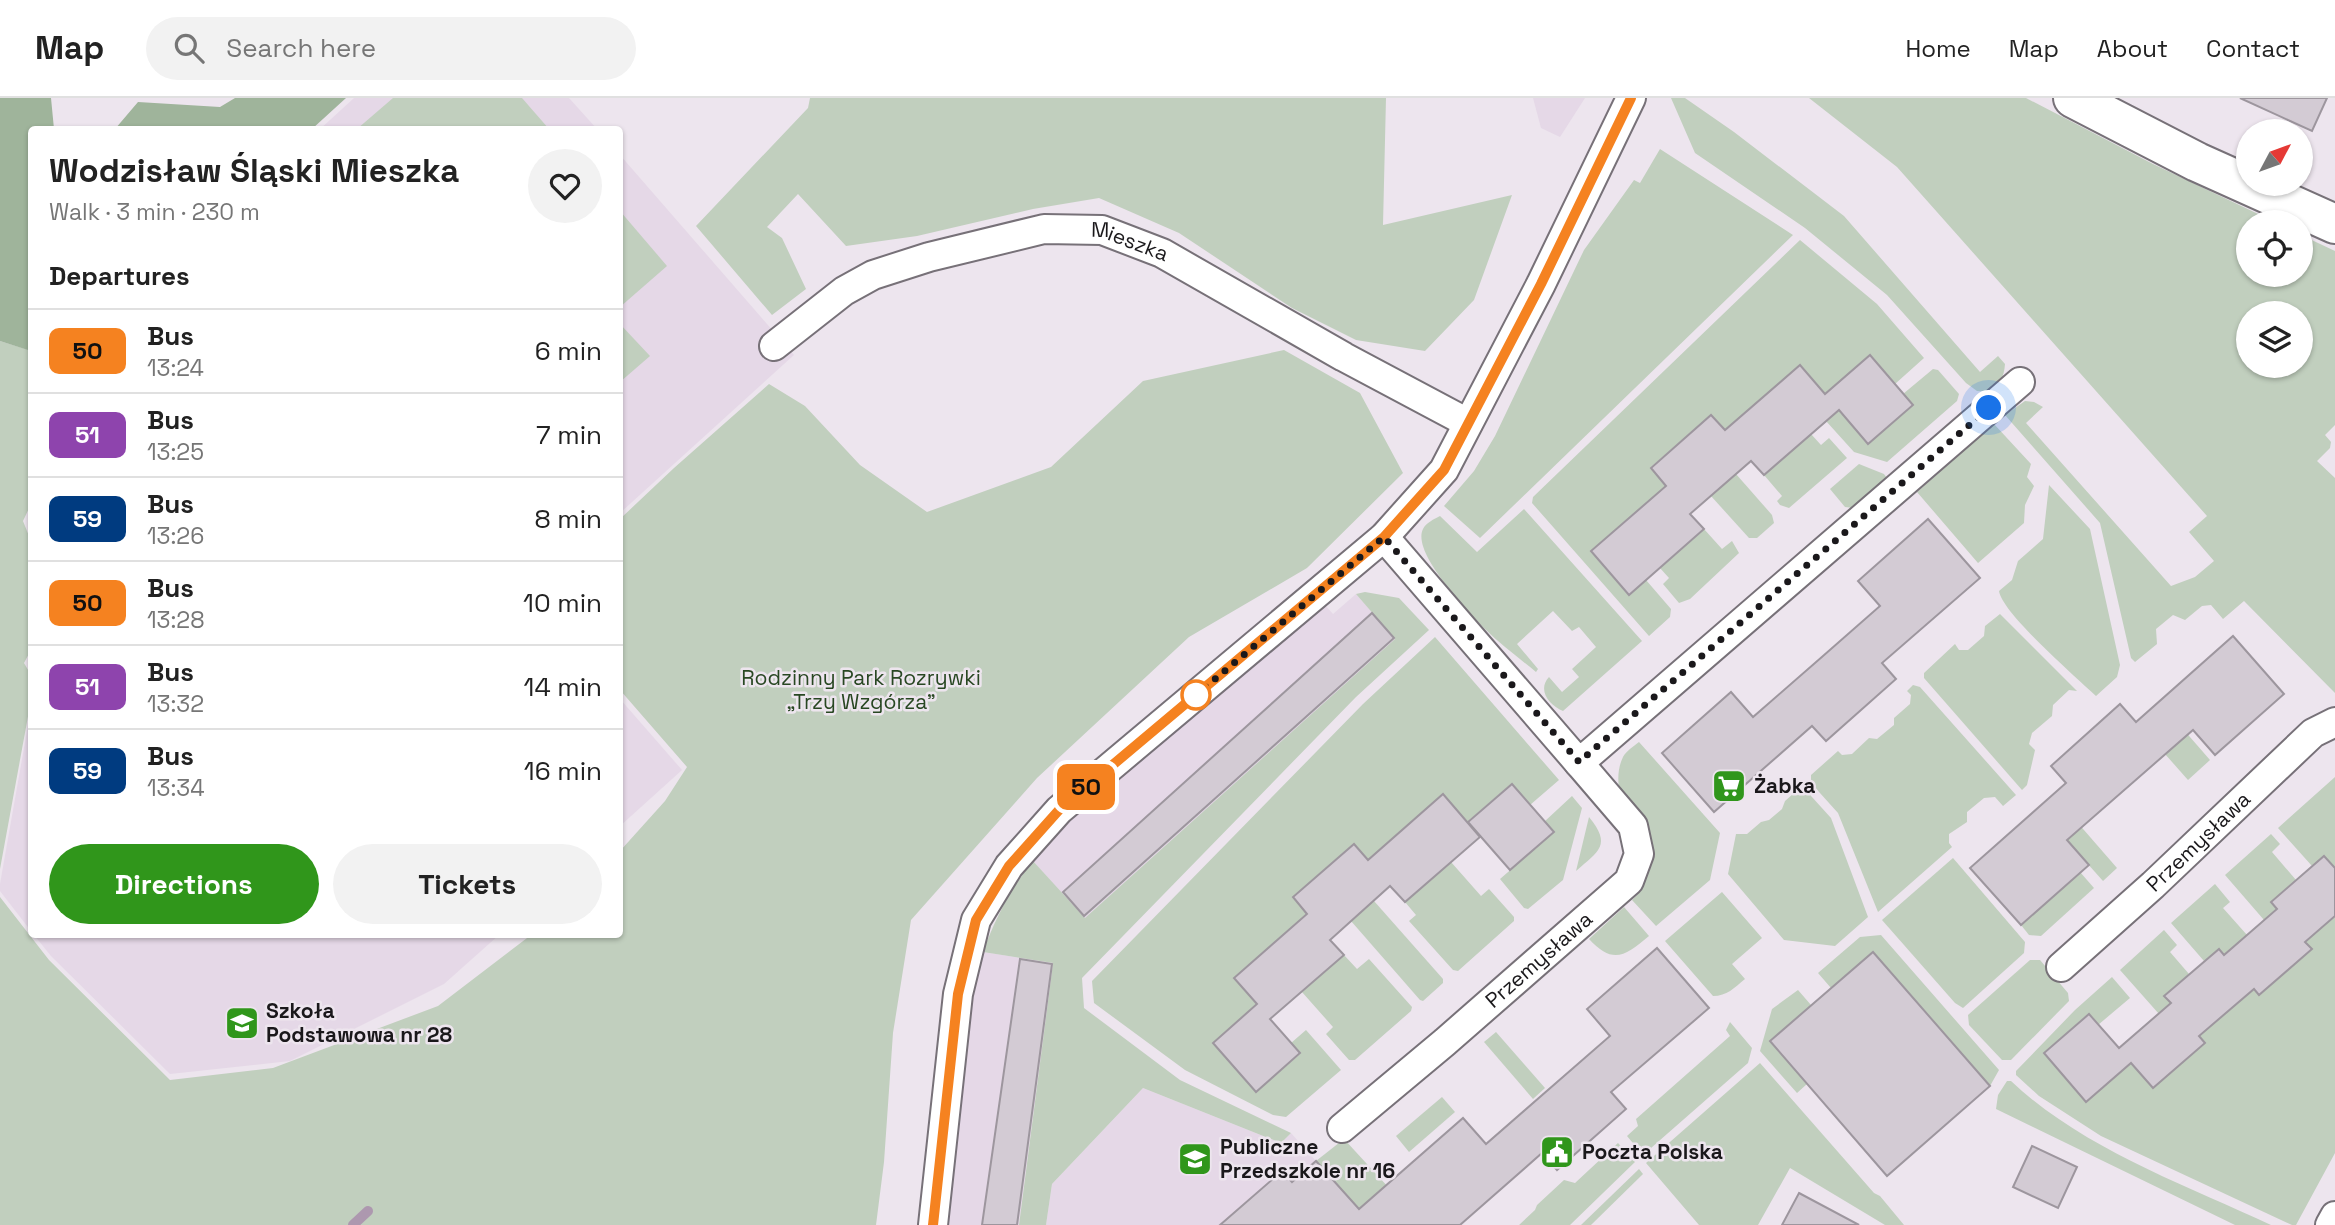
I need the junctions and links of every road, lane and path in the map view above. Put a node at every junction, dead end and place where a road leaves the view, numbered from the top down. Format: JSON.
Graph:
{"nodes":[{"id":1,"x":1631,"y":98,"type":"edge"},
{"id":2,"x":2073,"y":98,"type":"edge"},
{"id":3,"x":2335,"y":224,"type":"edge"},
{"id":4,"x":774,"y":346,"type":"dead end"},
{"id":5,"x":2020,"y":382,"type":"dead end"},
{"id":6,"x":1468,"y":424,"type":"junction"},
{"id":7,"x":1384,"y":537,"type":"junction"},
{"id":8,"x":2335,"y":722,"type":"edge"},
{"id":9,"x":1579,"y":762,"type":"junction"},
{"id":10,"x":2062,"y":967,"type":"dead end"},
{"id":11,"x":1342,"y":1128,"type":"dead end"},
{"id":12,"x":2335,"y":1216,"type":"edge"},
{"id":13,"x":933,"y":1225,"type":"edge"},
{"id":14,"x":2330,"y":1225,"type":"edge"}],
"edges":[{"from":1,"to":6,"type":"street"},
{"from":2,"to":3,"type":"street"},
{"from":4,"to":6,"type":"street","name":"Mieszka"},
{"from":5,"to":9,"type":"street"},
{"from":6,"to":7,"type":"street"},
{"from":7,"to":9,"type":"street","name":"Przemysława"},
{"from":7,"to":13,"type":"street"},
{"from":8,"to":10,"type":"street","name":"Przemysława"},
{"from":9,"to":11,"type":"street","name":"Przemysława"},
{"from":12,"to":14,"type":"street"}]}
